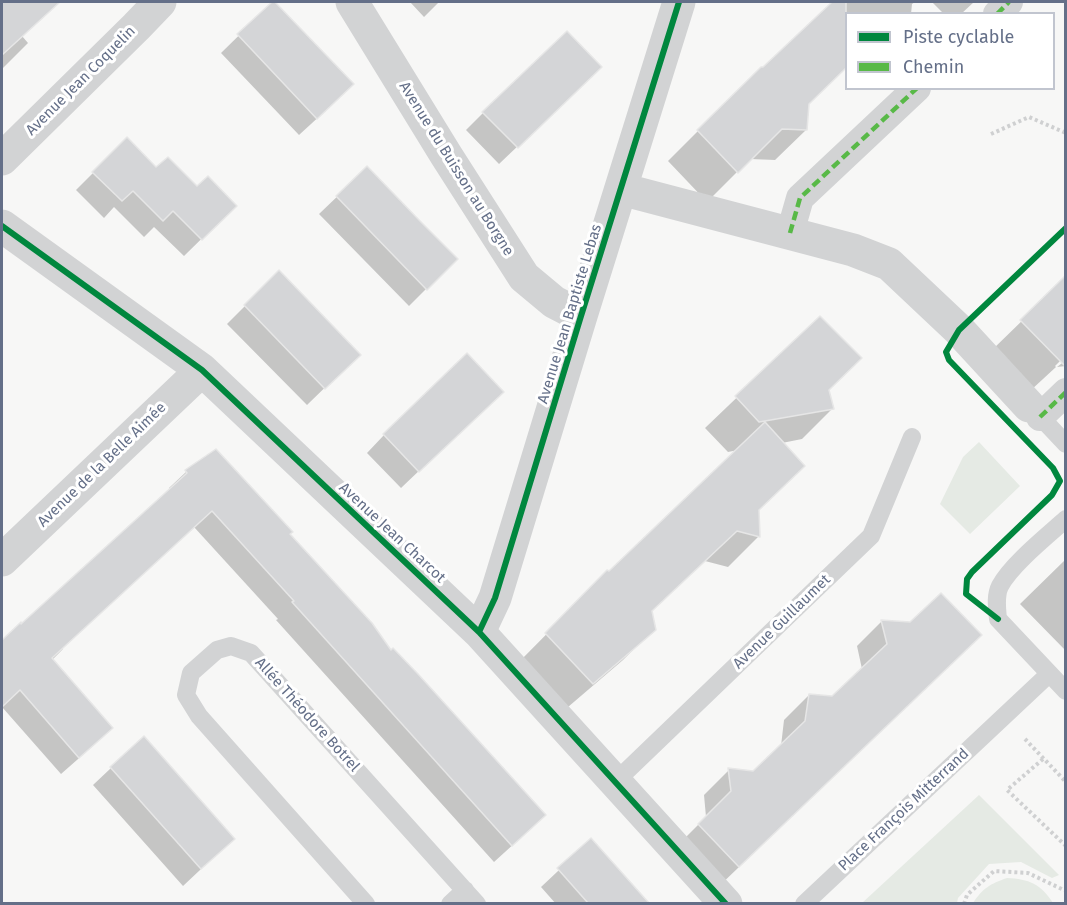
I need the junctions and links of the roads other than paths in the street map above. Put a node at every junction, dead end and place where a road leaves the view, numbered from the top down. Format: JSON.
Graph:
{"nodes":[{"id":1,"x":160,"y":2,"type":"edge"},
{"id":2,"x":352,"y":2,"type":"edge"},
{"id":3,"x":679,"y":2,"type":"edge"},
{"id":4,"x":915,"y":90,"type":"edge"},
{"id":5,"x":2,"y":159,"type":"edge"},
{"id":6,"x":621,"y":189,"type":"junction"},
{"id":7,"x":2,"y":226,"type":"edge"},
{"id":8,"x":790,"y":233,"type":"junction"},
{"id":9,"x":581,"y":316,"type":"junction"},
{"id":10,"x":202,"y":370,"type":"junction"},
{"id":11,"x":1065,"y":392,"type":"edge"},
{"id":12,"x":1035,"y":412,"type":"junction"},
{"id":13,"x":912,"y":436,"type":"dead end"},
{"id":14,"x":1065,"y":444,"type":"edge"},
{"id":15,"x":1065,"y":519,"type":"edge"},
{"id":16,"x":2,"y":560,"type":"edge"},
{"id":17,"x":479,"y":632,"type":"junction"},
{"id":18,"x":1049,"y":674,"type":"junction"},
{"id":19,"x":1065,"y":691,"type":"edge"},
{"id":20,"x":615,"y":783,"type":"junction"},
{"id":21,"x":465,"y":890,"type":"junction"},
{"id":22,"x":366,"y":903,"type":"edge"},
{"id":23,"x":450,"y":903,"type":"edge"},
{"id":24,"x":477,"y":903,"type":"edge"},
{"id":25,"x":726,"y":903,"type":"edge"},
{"id":26,"x":804,"y":903,"type":"edge"}],
"edges":[{"from":1,"to":5,"type":"street","name":"Avenue Jean Coquelin"},
{"from":2,"to":9,"type":"street","name":"Avenue du Buisson au Borgne"},
{"from":3,"to":6,"type":"street","name":"Avenue Jean Baptiste Lebas"},
{"from":4,"to":8,"type":"street"},
{"from":6,"to":8,"type":"street"},
{"from":6,"to":9,"type":"street","name":"Avenue Jean Baptiste Lebas"},
{"from":7,"to":10,"type":"street","name":"Avenue Jean Charcot"},
{"from":8,"to":12,"type":"street"},
{"from":9,"to":17,"type":"street","name":"Avenue Jean Baptiste Lebas"},
{"from":10,"to":16,"type":"street","name":"Avenue de la Belle Aimée"},
{"from":10,"to":17,"type":"street","name":"Avenue Jean Charcot"},
{"from":11,"to":12,"type":"street"},
{"from":12,"to":14,"type":"lane"},
{"from":13,"to":20,"type":"lane","name":"Avenue Guillaumet"},
{"from":15,"to":18,"type":"lane"},
{"from":17,"to":20,"type":"street","name":"Avenue Jean Charcot"},
{"from":18,"to":19,"type":"lane"},
{"from":18,"to":26,"type":"lane","name":"Place François Mitterrand"},
{"from":20,"to":25,"type":"street","name":"Avenue Jean Charcot"},
{"from":21,"to":22,"type":"lane","name":"Allée Théodore Botrel"},
{"from":21,"to":23,"type":"lane"},
{"from":21,"to":24,"type":"lane","name":"Allée Théodore Botrel"}]}
